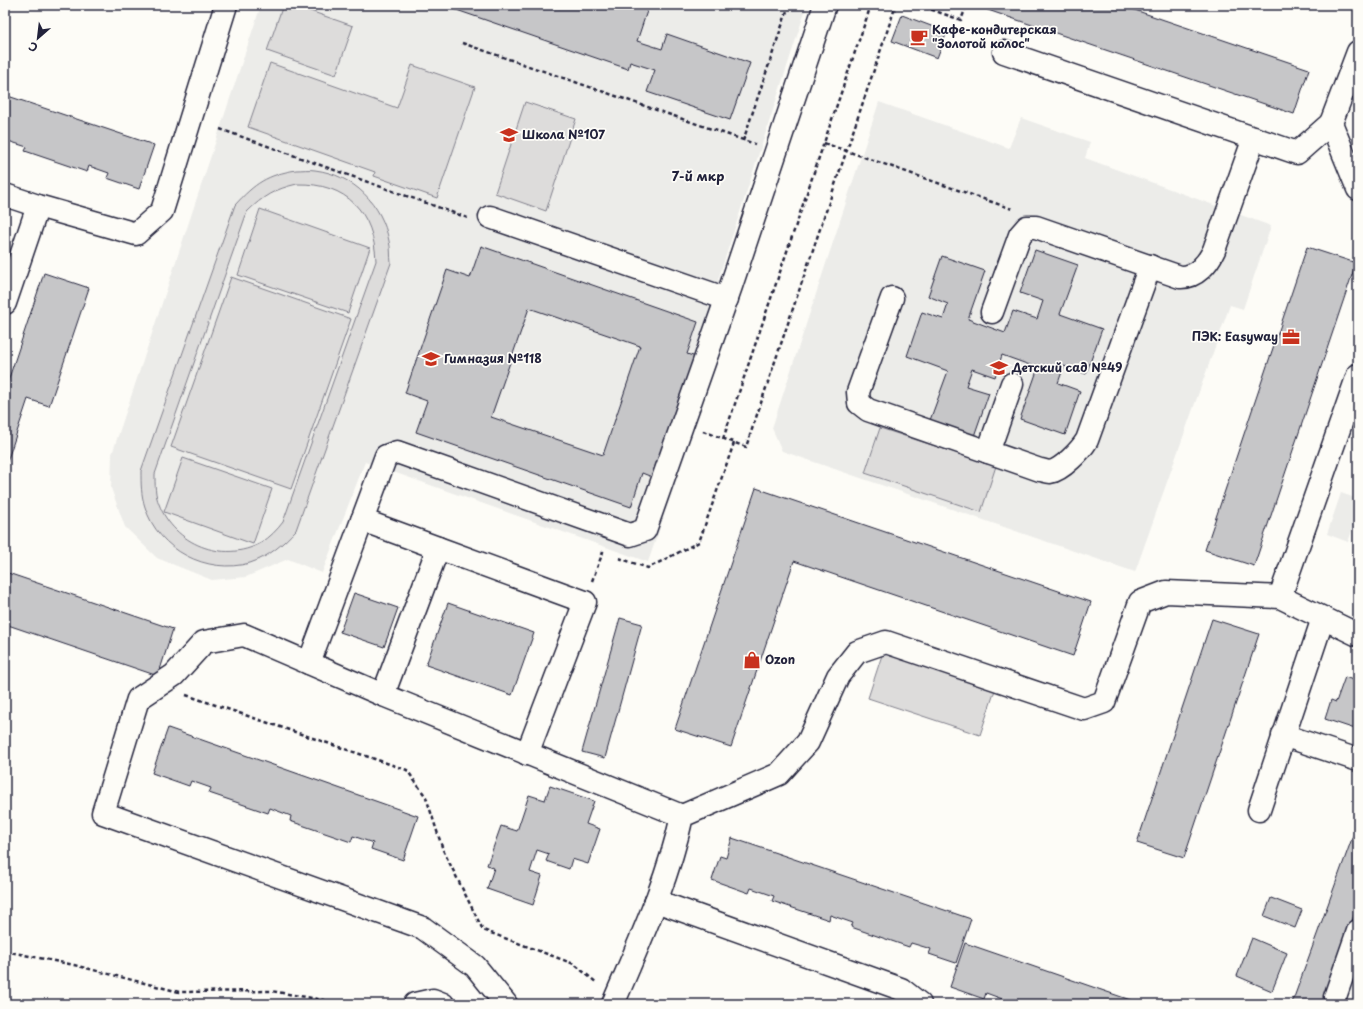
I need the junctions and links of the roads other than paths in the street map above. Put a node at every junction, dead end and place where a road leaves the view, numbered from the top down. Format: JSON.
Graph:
{"nodes":[{"id":1,"x":226,"y":5,"type":"edge"},
{"id":2,"x":825,"y":5,"type":"edge"},
{"id":3,"x":1004,"y":52,"type":"dead end"},
{"id":4,"x":1358,"y":52,"type":"edge"},
{"id":5,"x":1331,"y":123,"type":"junction"},
{"id":6,"x":1254,"y":138,"type":"junction"},
{"id":7,"x":1358,"y":189,"type":"edge"},
{"id":8,"x":5,"y":195,"type":"edge"},
{"id":9,"x":38,"y":206,"type":"junction"},
{"id":10,"x":490,"y":217,"type":"road end"},
{"id":11,"x":1150,"y":266,"type":"junction"},
{"id":12,"x":892,"y":298,"type":"dead end"},
{"id":13,"x":727,"y":299,"type":"junction"},
{"id":14,"x":5,"y":303,"type":"edge"},
{"id":15,"x":992,"y":312,"type":"dead end"},
{"id":16,"x":1358,"y":375,"type":"edge"},
{"id":17,"x":1012,"y":384,"type":"dead end"},
{"id":18,"x":988,"y":452,"type":"junction"},
{"id":19,"x":362,"y":520,"type":"junction"},
{"id":20,"x":438,"y":548,"type":"junction"},
{"id":21,"x":1280,"y":597,"type":"junction"},
{"id":22,"x":1323,"y":618,"type":"junction"},
{"id":23,"x":1358,"y":635,"type":"edge"},
{"id":24,"x":309,"y":663,"type":"junction"},
{"id":25,"x":383,"y":695,"type":"junction"},
{"id":26,"x":1283,"y":735,"type":"junction"},
{"id":27,"x":527,"y":754,"type":"junction"},
{"id":28,"x":1358,"y":760,"type":"edge"},
{"id":29,"x":1259,"y":810,"type":"dead end"},
{"id":30,"x":682,"y":816,"type":"junction"},
{"id":31,"x":656,"y":901,"type":"junction"},
{"id":32,"x":1358,"y":931,"type":"edge"},
{"id":33,"x":1335,"y":997,"type":"dead end"},
{"id":34,"x":614,"y":1002,"type":"edge"},
{"id":35,"x":415,"y":1004,"type":"edge"},
{"id":36,"x":444,"y":1004,"type":"edge"},
{"id":37,"x":506,"y":1004,"type":"edge"},
{"id":38,"x":920,"y":1004,"type":"edge"}],
"edges":[{"from":1,"to":9,"type":"lane"},
{"from":2,"to":13,"type":"lane"},
{"from":3,"to":6,"type":"lane"},
{"from":4,"to":5,"type":"lane"},
{"from":5,"to":6,"type":"lane"},
{"from":5,"to":7,"type":"lane"},
{"from":6,"to":11,"type":"lane"},
{"from":8,"to":9,"type":"lane"},
{"from":9,"to":14,"type":"lane"},
{"from":10,"to":13,"type":"lane"},
{"from":11,"to":15,"type":"lane"},
{"from":11,"to":18,"type":"lane"},
{"from":12,"to":18,"type":"lane"},
{"from":13,"to":19,"type":"lane"},
{"from":16,"to":21,"type":"lane"},
{"from":17,"to":18,"type":"lane"},
{"from":19,"to":20,"type":"lane"},
{"from":19,"to":24,"type":"lane"},
{"from":20,"to":25,"type":"lane"},
{"from":20,"to":27,"type":"lane"},
{"from":21,"to":22,"type":"lane"},
{"from":21,"to":30,"type":"lane"},
{"from":22,"to":23,"type":"lane"},
{"from":22,"to":26,"type":"lane"},
{"from":24,"to":25,"type":"lane"},
{"from":24,"to":37,"type":"lane"},
{"from":25,"to":27,"type":"lane"},
{"from":26,"to":28,"type":"lane"},
{"from":26,"to":29,"type":"lane"},
{"from":27,"to":30,"type":"lane"},
{"from":30,"to":31,"type":"lane"},
{"from":31,"to":34,"type":"lane"},
{"from":31,"to":38,"type":"lane"},
{"from":32,"to":33,"type":"lane"},
{"from":35,"to":36,"type":"lane"}]}
